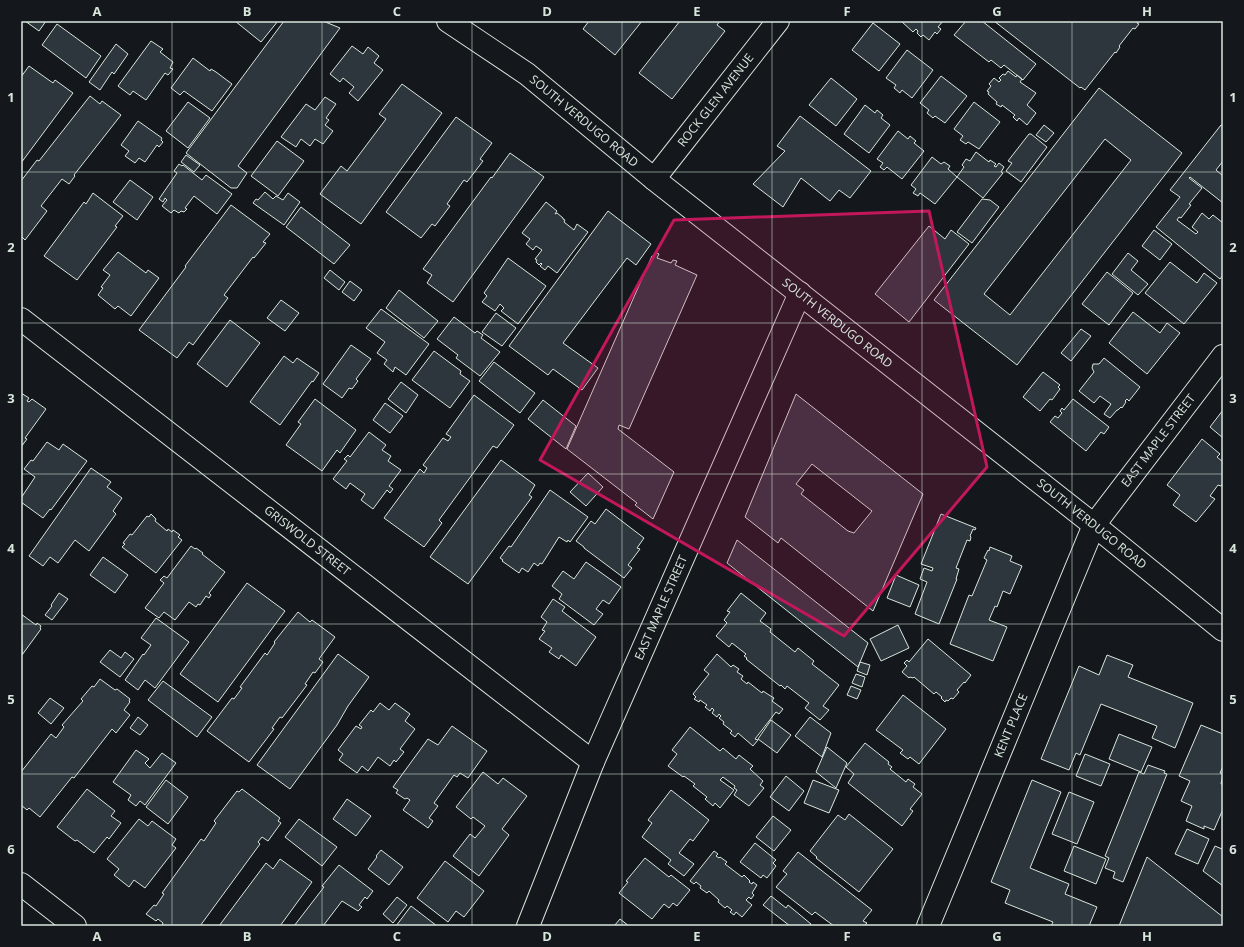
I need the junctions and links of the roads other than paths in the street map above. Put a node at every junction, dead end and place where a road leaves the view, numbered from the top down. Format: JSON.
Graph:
{"nodes":[{"id":1,"x":448,"y":21,"type":"edge"},
{"id":2,"x":778,"y":21,"type":"edge"},
{"id":3,"x":654,"y":179,"type":"junction"},
{"id":4,"x":800,"y":293,"type":"junction"},
{"id":5,"x":21,"y":319,"type":"edge"},
{"id":6,"x":1223,"y":356,"type":"edge"},
{"id":7,"x":1094,"y":525,"type":"junction"},
{"id":8,"x":1223,"y":630,"type":"edge"},
{"id":9,"x":593,"y":762,"type":"junction"},
{"id":10,"x":21,"y":884,"type":"edge"},
{"id":11,"x":75,"y":926,"type":"edge"},
{"id":12,"x":528,"y":926,"type":"edge"},
{"id":13,"x":928,"y":926,"type":"edge"}],
"edges":[{"from":1,"to":3,"type":"street","name":"SOUTH VERDUGO ROAD"},
{"from":2,"to":3,"type":"street","name":"ROCK GLEN AVENUE"},
{"from":3,"to":4,"type":"street","name":"SOUTH VERDUGO ROAD"},
{"from":4,"to":7,"type":"street","name":"SOUTH VERDUGO ROAD"},
{"from":4,"to":9,"type":"street","name":"EAST MAPLE STREET"},
{"from":5,"to":9,"type":"street","name":"GRISWOLD STREET"},
{"from":6,"to":7,"type":"street","name":"EAST MAPLE STREET"},
{"from":7,"to":8,"type":"street","name":"SOUTH VERDUGO ROAD"},
{"from":7,"to":13,"type":"street","name":"KENT PLACE"},
{"from":9,"to":12,"type":"street","name":"EAST MAPLE STREET"},
{"from":10,"to":11,"type":"street"}]}
